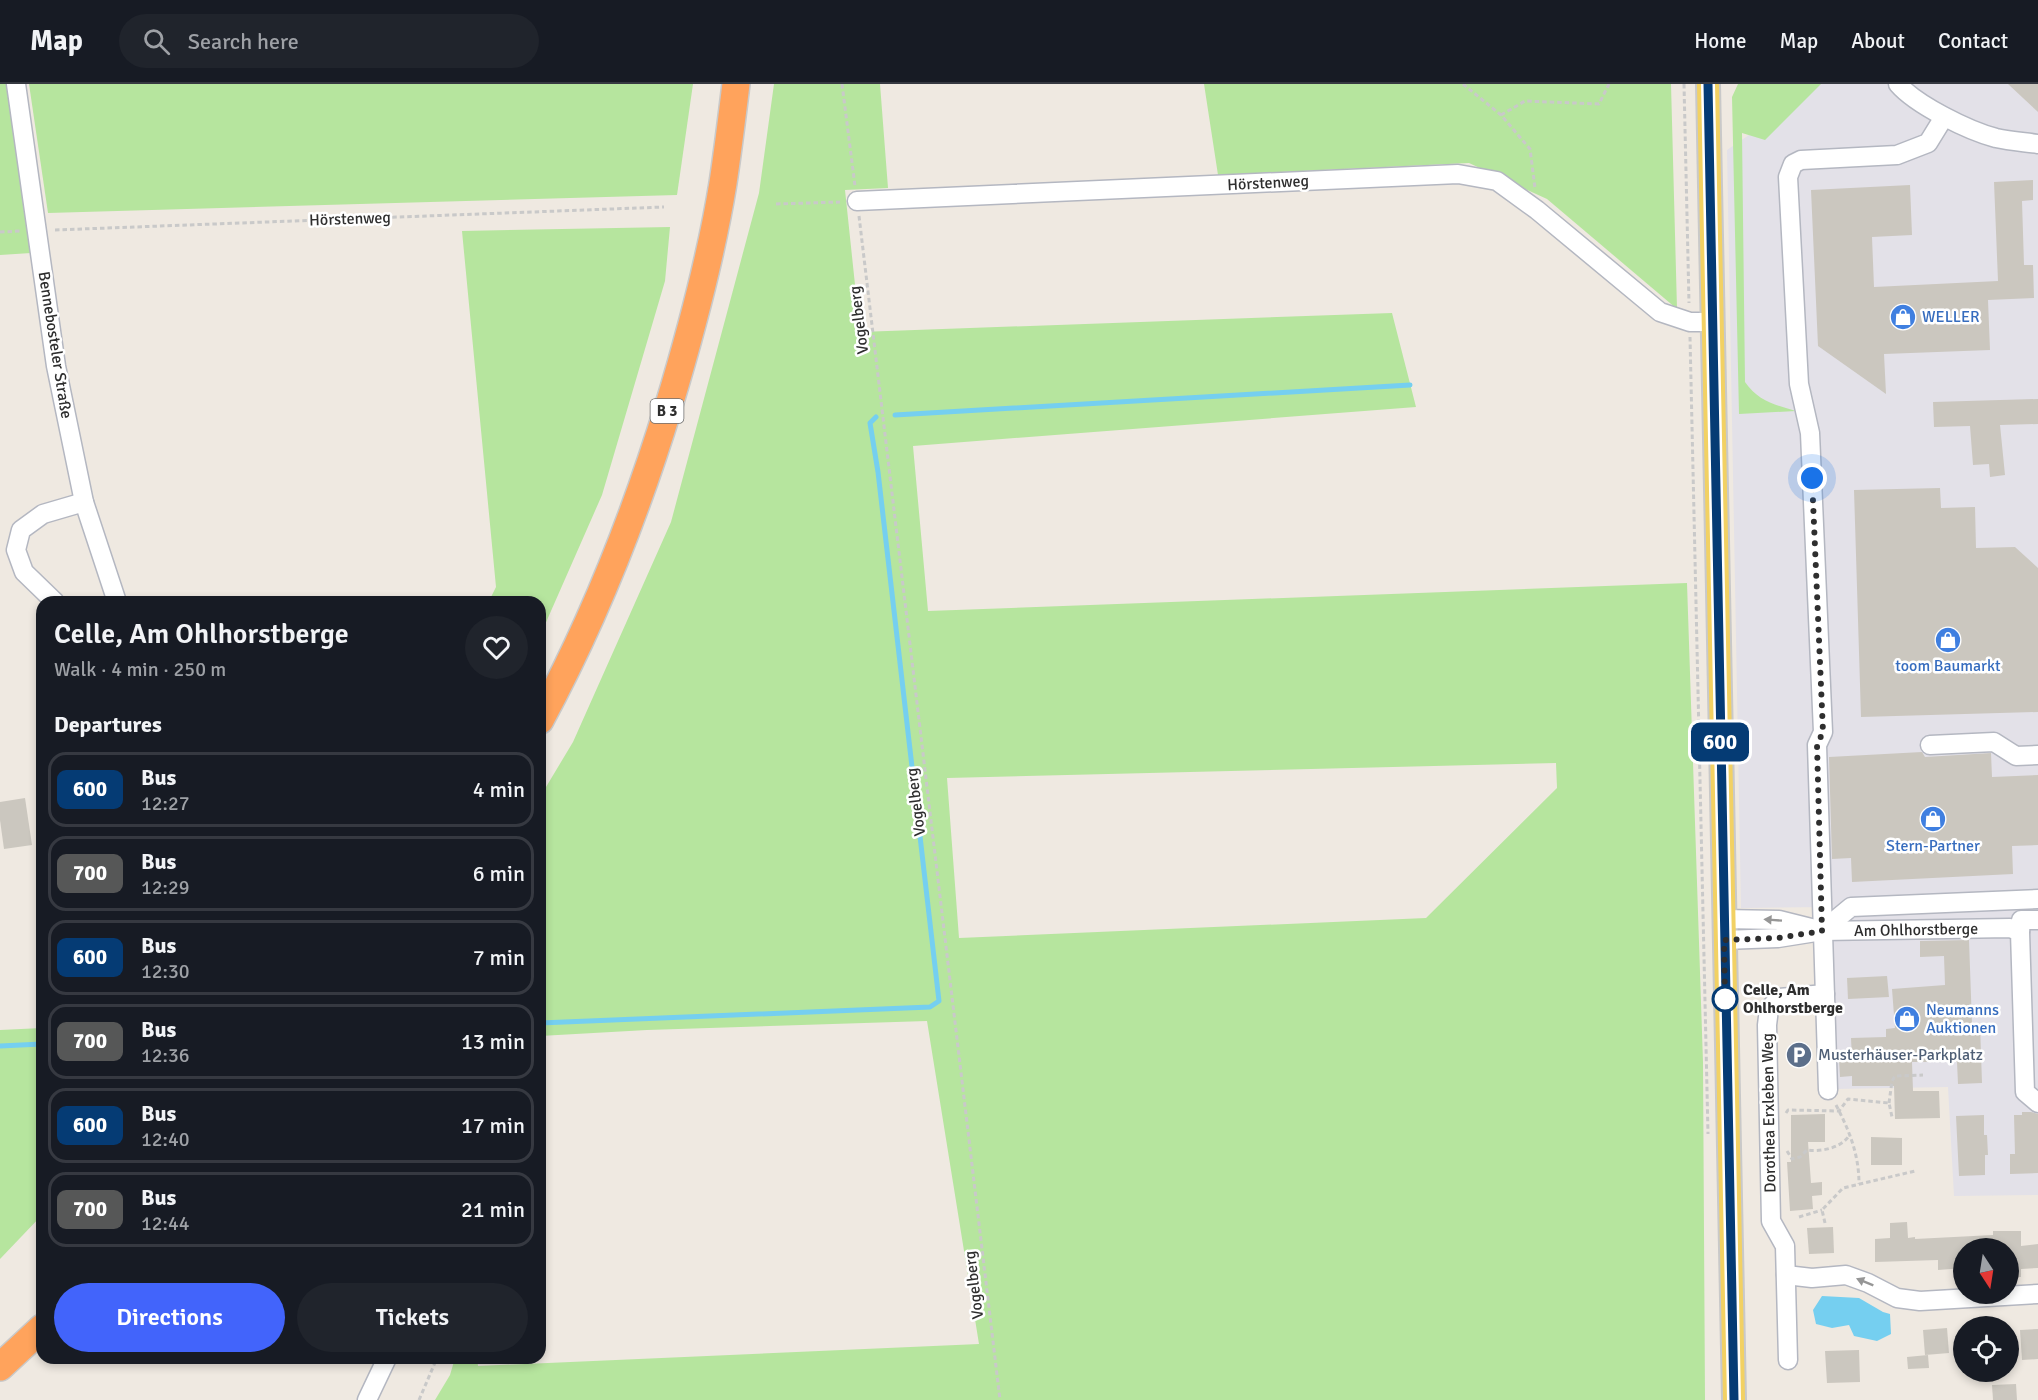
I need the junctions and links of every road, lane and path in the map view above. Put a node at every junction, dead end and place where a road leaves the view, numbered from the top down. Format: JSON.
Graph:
{"nodes":[{"id":1,"x":16,"y":84,"type":"edge"},
{"id":2,"x":736,"y":84,"type":"edge"},
{"id":3,"x":842,"y":84,"type":"edge"},
{"id":4,"x":1463,"y":84,"type":"edge"},
{"id":5,"x":1609,"y":84,"type":"edge"},
{"id":6,"x":1684,"y":84,"type":"edge"},
{"id":7,"x":1708,"y":84,"type":"edge"},
{"id":8,"x":1898,"y":84,"type":"edge"},
{"id":9,"x":1501,"y":115,"type":"junction"},
{"id":10,"x":1944,"y":117,"type":"junction"},
{"id":11,"x":2038,"y":144,"type":"edge"},
{"id":12,"x":857,"y":201,"type":"junction"},
{"id":13,"x":776,"y":204,"type":"dead end"},
{"id":14,"x":664,"y":207,"type":"dead end"},
{"id":15,"x":1537,"y":210,"type":"junction"},
{"id":16,"x":37,"y":231,"type":"junction"},
{"id":17,"x":1690,"y":322,"type":"junction"},
{"id":18,"x":1712,"y":322,"type":"junction"},
{"id":19,"x":84,"y":502,"type":"junction"},
{"id":20,"x":48,"y":596,"type":"edge"},
{"id":21,"x":115,"y":596,"type":"edge"},
{"id":22,"x":546,"y":708,"type":"edge"},
{"id":23,"x":1930,"y":745,"type":"dead end"},
{"id":24,"x":2038,"y":755,"type":"edge"},
{"id":25,"x":2038,"y":900,"type":"edge"},
{"id":26,"x":2038,"y":920,"type":"edge"},
{"id":27,"x":1724,"y":930,"type":"junction"},
{"id":28,"x":2015,"y":930,"type":"junction"},
{"id":29,"x":1822,"y":931,"type":"junction"},
{"id":30,"x":1825,"y":994,"type":"junction"},
{"id":31,"x":1923,"y":1075,"type":"dead end"},
{"id":32,"x":1828,"y":1090,"type":"joint"},
{"id":33,"x":1889,"y":1103,"type":"junction"},
{"id":34,"x":2038,"y":1103,"type":"edge"},
{"id":35,"x":1839,"y":1111,"type":"junction"},
{"id":36,"x":1785,"y":1114,"type":"dead end"},
{"id":37,"x":1892,"y":1118,"type":"dead end"},
{"id":38,"x":1850,"y":1134,"type":"junction"},
{"id":39,"x":1708,"y":1141,"type":"dead end"},
{"id":40,"x":1786,"y":1143,"type":"dead end"},
{"id":41,"x":1915,"y":1172,"type":"dead end"},
{"id":42,"x":1859,"y":1184,"type":"junction"},
{"id":43,"x":1822,"y":1210,"type":"junction"},
{"id":44,"x":1799,"y":1217,"type":"dead end"},
{"id":45,"x":1825,"y":1223,"type":"dead end"},
{"id":46,"x":1786,"y":1275,"type":"junction"},
{"id":47,"x":2038,"y":1294,"type":"edge"},
{"id":48,"x":36,"y":1334,"type":"edge"},
{"id":49,"x":1788,"y":1360,"type":"dead end"},
{"id":50,"x":385,"y":1364,"type":"edge"},
{"id":51,"x":433,"y":1364,"type":"edge"},
{"id":52,"x":0,"y":1367,"type":"edge"},
{"id":53,"x":367,"y":1400,"type":"edge"},
{"id":54,"x":418,"y":1400,"type":"edge"},
{"id":55,"x":1000,"y":1400,"type":"edge"},
{"id":56,"x":1734,"y":1400,"type":"edge"}],
"edges":[{"from":1,"to":16,"type":"street","name":"Bennebosteler Straße"},
{"from":2,"to":22,"type":"highway","number":"B 3"},
{"from":3,"to":12,"type":"path","name":"Vogelberg"},
{"from":4,"to":9,"type":"path"},
{"from":5,"to":9,"type":"path"},
{"from":6,"to":17,"type":"path"},
{"from":7,"to":18,"type":"main road"},
{"from":8,"to":10,"type":"street"},
{"from":9,"to":15,"type":"path"},
{"from":10,"to":11,"type":"street"},
{"from":10,"to":29,"type":"street"},
{"from":12,"to":13,"type":"path"},
{"from":12,"to":15,"type":"street","name":"Hörstenweg"},
{"from":12,"to":55,"type":"path","name":"Vogelberg"},
{"from":14,"to":16,"type":"path","name":"Hörstenweg"},
{"from":15,"to":17,"type":"street","name":"Hörstenweg"},
{"from":16,"to":19,"type":"street","name":"Bennebosteler Straße"},
{"from":17,"to":18,"type":"street","name":"Hörstenweg"},
{"from":17,"to":39,"type":"path"},
{"from":18,"to":27,"type":"main road"},
{"from":19,"to":20,"type":"street"},
{"from":19,"to":21,"type":"street","name":"Bennebosteler Straße"},
{"from":23,"to":24,"type":"street"},
{"from":25,"to":29,"type":"street"},
{"from":26,"to":28,"type":"street"},
{"from":27,"to":29,"type":"street","name":"Am Ohlhorstberge"},
{"from":27,"to":56,"type":"main road"},
{"from":28,"to":29,"type":"street","name":"Am Ohlhorstberge"},
{"from":28,"to":34,"type":"street"},
{"from":29,"to":30,"type":"street"},
{"from":30,"to":32,"type":"street"},
{"from":30,"to":46,"type":"street","name":"Dorothea Erxleben Weg"},
{"from":31,"to":33,"type":"path"},
{"from":32,"to":35,"type":"path"},
{"from":33,"to":35,"type":"path"},
{"from":33,"to":37,"type":"path"},
{"from":35,"to":36,"type":"path"},
{"from":35,"to":38,"type":"path"},
{"from":38,"to":40,"type":"path"},
{"from":38,"to":42,"type":"path"},
{"from":41,"to":42,"type":"path"},
{"from":42,"to":43,"type":"path"},
{"from":43,"to":44,"type":"path"},
{"from":43,"to":45,"type":"path"},
{"from":47,"to":46,"type":"street","one_way":true},
{"from":46,"to":49,"type":"street","name":"Dorothea Erxleben Weg"},
{"from":48,"to":52,"type":"highway"},
{"from":50,"to":53,"type":"street"},
{"from":51,"to":54,"type":"path"}]}
